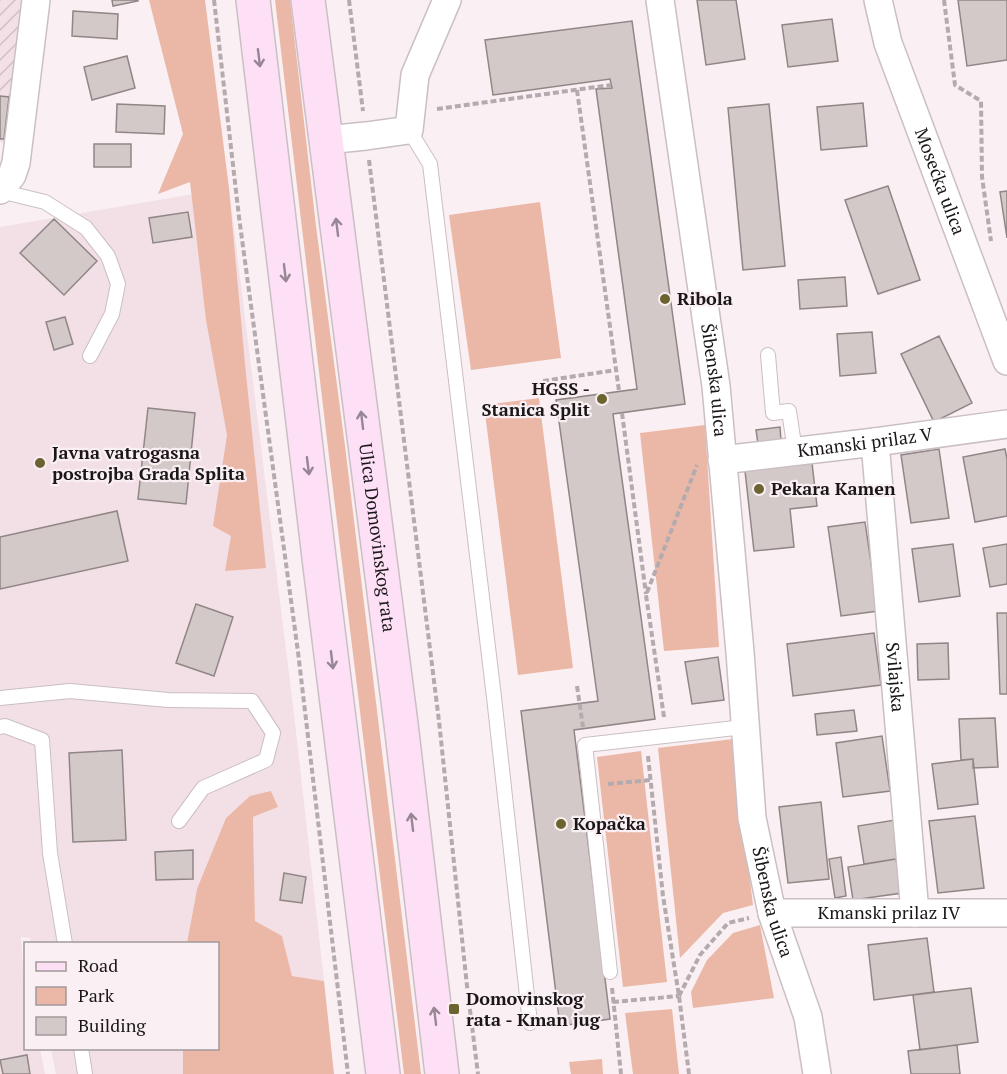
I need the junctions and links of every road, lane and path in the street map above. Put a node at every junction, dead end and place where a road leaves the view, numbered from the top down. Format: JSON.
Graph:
{"nodes":[{"id":1,"x":36,"y":0,"type":"edge"},
{"id":2,"x":214,"y":0,"type":"edge"},
{"id":3,"x":253,"y":0,"type":"edge"},
{"id":4,"x":308,"y":0,"type":"edge"},
{"id":5,"x":349,"y":0,"type":"edge"},
{"id":6,"x":447,"y":0,"type":"edge"},
{"id":7,"x":660,"y":0,"type":"edge"},
{"id":8,"x":878,"y":0,"type":"edge"},
{"id":9,"x":944,"y":0,"type":"edge"},
{"id":10,"x":611,"y":85,"type":"dead end"},
{"id":11,"x":577,"y":90,"type":"junction"},
{"id":12,"x":410,"y":122,"type":"junction"},
{"id":13,"x":366,"y":136,"type":"junction"},
{"id":14,"x":326,"y":140,"type":"junction"},
{"id":15,"x":0,"y":190,"type":"edge"},
{"id":16,"x":992,"y":246,"type":"dead end"},
{"id":17,"x":768,"y":355,"type":"dead end"},
{"id":18,"x":90,"y":356,"type":"dead end"},
{"id":19,"x":1007,"y":361,"type":"edge"},
{"id":20,"x":616,"y":370,"type":"junction"},
{"id":21,"x":543,"y":381,"type":"dead end"},
{"id":22,"x":619,"y":391,"type":"dead end"},
{"id":23,"x":622,"y":413,"type":"dead end"},
{"id":24,"x":1007,"y":424,"type":"edge"},
{"id":25,"x":875,"y":442,"type":"junction"},
{"id":26,"x":795,"y":451,"type":"junction"},
{"id":27,"x":710,"y":462,"type":"junction"},
{"id":28,"x":646,"y":595,"type":"junction"},
{"id":29,"x":577,"y":686,"type":"dead end"},
{"id":30,"x":0,"y":698,"type":"edge"},
{"id":31,"x":0,"y":727,"type":"edge"},
{"id":32,"x":744,"y":727,"type":"junction"},
{"id":33,"x":667,"y":736,"type":"junction"},
{"id":34,"x":646,"y":738,"type":"junction"},
{"id":35,"x":585,"y":745,"type":"junction"},
{"id":36,"x":651,"y":780,"type":"junction"},
{"id":37,"x":590,"y":786,"type":"junction"},
{"id":38,"x":178,"y":821,"type":"dead end"},
{"id":39,"x":772,"y":913,"type":"junction"},
{"id":40,"x":915,"y":913,"type":"junction"},
{"id":41,"x":1007,"y":913,"type":"edge"},
{"id":42,"x":65,"y":942,"type":"edge"},
{"id":43,"x":610,"y":972,"type":"joint"},
{"id":44,"x":679,"y":996,"type":"junction"},
{"id":45,"x":613,"y":1002,"type":"junction"},
{"id":46,"x":530,"y":1023,"type":"dead end"},
{"id":47,"x":81,"y":1050,"type":"edge"},
{"id":48,"x":86,"y":1074,"type":"edge"},
{"id":49,"x":348,"y":1074,"type":"edge"},
{"id":50,"x":383,"y":1074,"type":"edge"},
{"id":51,"x":442,"y":1074,"type":"edge"},
{"id":52,"x":478,"y":1074,"type":"edge"},
{"id":53,"x":621,"y":1074,"type":"edge"},
{"id":54,"x":689,"y":1074,"type":"edge"},
{"id":55,"x":817,"y":1074,"type":"edge"}],
"edges":[{"from":1,"to":15,"type":"street"},
{"from":2,"to":49,"type":"path"},
{"from":3,"to":50,"type":"main road","one_way":true},
{"from":4,"to":14,"type":"main road","name":"Ulica Domovinskog rata"},
{"from":5,"to":13,"type":"path"},
{"from":6,"to":12,"type":"street"},
{"from":7,"to":27,"type":"street","name":"Šibenska ulica"},
{"from":8,"to":19,"type":"street","name":"Mosećka ulica"},
{"from":9,"to":16,"type":"path"},
{"from":10,"to":11,"type":"path"},
{"from":11,"to":12,"type":"path"},
{"from":11,"to":20,"type":"path"},
{"from":12,"to":13,"type":"street"},
{"from":12,"to":46,"type":"lane"},
{"from":13,"to":14,"type":"street"},
{"from":13,"to":52,"type":"path"},
{"from":51,"to":14,"type":"main road","name":"Ulica Domovinskog rata","one_way":true},
{"from":15,"to":18,"type":"lane"},
{"from":17,"to":26,"type":"lane"},
{"from":20,"to":21,"type":"path"},
{"from":20,"to":22,"type":"path"},
{"from":23,"to":28,"type":"path"},
{"from":24,"to":25,"type":"street","name":"Kmanski prilaz V"},
{"from":25,"to":26,"type":"street","name":"Kmanski prilaz V"},
{"from":25,"to":40,"type":"street","name":"Svilajska"},
{"from":26,"to":27,"type":"street","name":"Kmanski prilaz V"},
{"from":27,"to":28,"type":"path"},
{"from":27,"to":32,"type":"street","name":"Šibenska ulica"},
{"from":28,"to":33,"type":"path"},
{"from":29,"to":35,"type":"path"},
{"from":30,"to":38,"type":"lane"},
{"from":31,"to":42,"type":"lane"},
{"from":32,"to":33,"type":"lane"},
{"from":32,"to":39,"type":"street","name":"Šibenska ulica"},
{"from":33,"to":34,"type":"lane"},
{"from":34,"to":35,"type":"lane"},
{"from":34,"to":36,"type":"path"},
{"from":35,"to":37,"type":"lane"},
{"from":36,"to":37,"type":"path"},
{"from":36,"to":44,"type":"path"},
{"from":37,"to":43,"type":"lane"},
{"from":39,"to":40,"type":"street","name":"Kmanski prilaz IV"},
{"from":39,"to":44,"type":"path"},
{"from":39,"to":55,"type":"street","name":"Šibenska ulica"},
{"from":40,"to":41,"type":"street","name":"Kmanski prilaz IV"},
{"from":43,"to":45,"type":"path"},
{"from":44,"to":45,"type":"path"},
{"from":44,"to":54,"type":"path"},
{"from":45,"to":53,"type":"path"},
{"from":47,"to":48,"type":"lane"}]}
